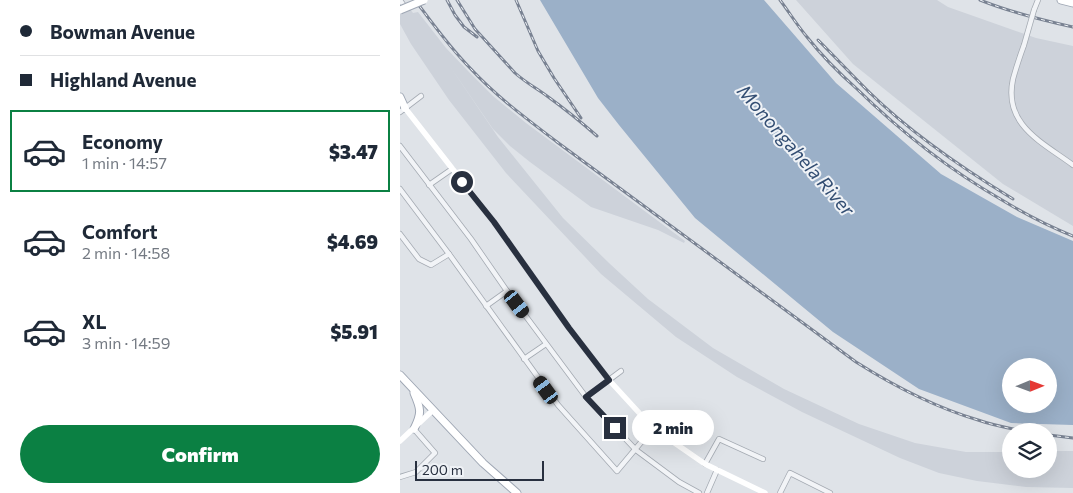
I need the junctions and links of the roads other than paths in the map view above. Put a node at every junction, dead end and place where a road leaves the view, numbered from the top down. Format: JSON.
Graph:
{"nodes":[{"id":1,"x":400,"y":0,"type":"edge"},
{"id":2,"x":414,"y":0,"type":"edge"},
{"id":3,"x":424,"y":0,"type":"edge"},
{"id":4,"x":1038,"y":0,"type":"edge"},
{"id":5,"x":1061,"y":0,"type":"edge"},
{"id":6,"x":1073,"y":3,"type":"edge"},
{"id":7,"x":401,"y":7,"type":"edge"},
{"id":8,"x":421,"y":96,"type":"dead end"},
{"id":9,"x":400,"y":97,"type":"edge"},
{"id":10,"x":401,"y":107,"type":"edge"},
{"id":11,"x":400,"y":146,"type":"edge"},
{"id":12,"x":1073,"y":165,"type":"edge"},
{"id":13,"x":452,"y":169,"type":"junction"},
{"id":14,"x":429,"y":185,"type":"junction"},
{"id":15,"x":400,"y":189,"type":"edge"},
{"id":16,"x":400,"y":234,"type":"edge"},
{"id":17,"x":449,"y":254,"type":"junction"},
{"id":18,"x":507,"y":291,"type":"junction"},
{"id":19,"x":486,"y":306,"type":"junction"},
{"id":20,"x":546,"y":344,"type":"junction"},
{"id":21,"x":524,"y":360,"type":"junction"},
{"id":22,"x":622,"y":371,"type":"dead end"},
{"id":23,"x":400,"y":375,"type":"edge"},
{"id":24,"x":609,"y":380,"type":"junction"},
{"id":25,"x":410,"y":386,"type":"junction"},
{"id":26,"x":586,"y":397,"type":"junction"},
{"id":27,"x":434,"y":410,"type":"junction"},
{"id":28,"x":653,"y":428,"type":"junction"},
{"id":29,"x":414,"y":429,"type":"junction"},
{"id":30,"x":400,"y":441,"type":"edge"},
{"id":31,"x":636,"y":450,"type":"junction"},
{"id":32,"x":763,"y":459,"type":"dead end"},
{"id":33,"x":705,"y":464,"type":"junction"},
{"id":34,"x":717,"y":470,"type":"junction"},
{"id":35,"x":400,"y":478,"type":"edge"},
{"id":36,"x":517,"y":493,"type":"edge"},
{"id":37,"x":699,"y":493,"type":"edge"},
{"id":38,"x":707,"y":493,"type":"edge"},
{"id":39,"x":765,"y":493,"type":"edge"},
{"id":40,"x":780,"y":493,"type":"edge"},
{"id":41,"x":830,"y":493,"type":"edge"}],
"edges":[{"from":1,"to":7,"type":"street"},
{"from":2,"to":7,"type":"main road"},
{"from":3,"to":7,"type":"main road","bridge":true},
{"from":4,"to":12,"type":"street","bridge":true},
{"from":5,"to":6,"type":"main road"},
{"from":8,"to":10,"type":"street"},
{"from":9,"to":10,"type":"main road"},
{"from":10,"to":13,"type":"main road"},
{"from":11,"to":14,"type":"street"},
{"from":13,"to":14,"type":"street"},
{"from":13,"to":24,"type":"main road"},
{"from":14,"to":18,"type":"street"},
{"from":15,"to":17,"type":"street"},
{"from":16,"to":17,"type":"street"},
{"from":17,"to":19,"type":"street"},
{"from":18,"to":19,"type":"street"},
{"from":18,"to":20,"type":"street"},
{"from":19,"to":21,"type":"street"},
{"from":20,"to":21,"type":"street"},
{"from":20,"to":26,"type":"street"},
{"from":21,"to":31,"type":"street"},
{"from":22,"to":24,"type":"street"},
{"from":23,"to":25,"type":"main road"},
{"from":24,"to":26,"type":"street"},
{"from":24,"to":28,"type":"main road"},
{"from":25,"to":27,"type":"main road"},
{"from":25,"to":29,"type":"main road"},
{"from":26,"to":31,"type":"street"},
{"from":27,"to":29,"type":"main road"},
{"from":27,"to":36,"type":"main road"},
{"from":28,"to":31,"type":"street"},
{"from":28,"to":33,"type":"main road"},
{"from":29,"to":30,"type":"main road"},
{"from":29,"to":35,"type":"street"},
{"from":31,"to":37,"type":"street"},
{"from":32,"to":33,"type":"street"},
{"from":33,"to":34,"type":"main road"},
{"from":34,"to":38,"type":"street"},
{"from":34,"to":39,"type":"main road"},
{"from":40,"to":41,"type":"street"}]}
